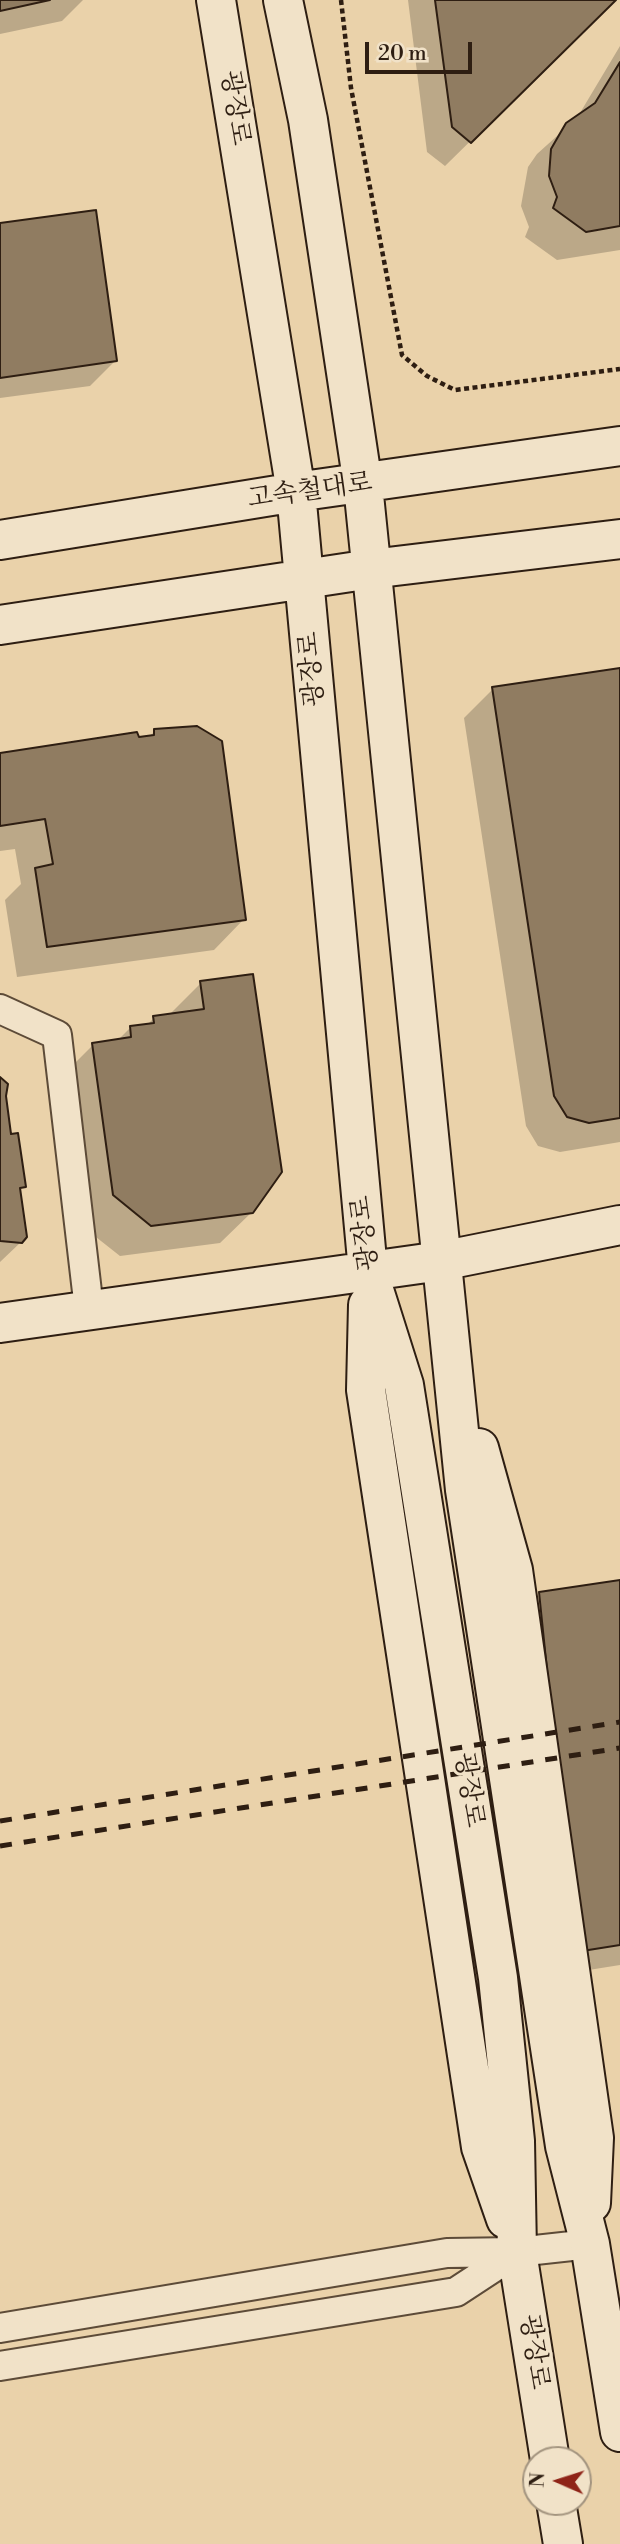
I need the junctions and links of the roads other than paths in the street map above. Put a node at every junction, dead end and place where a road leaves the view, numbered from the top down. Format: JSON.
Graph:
{"nodes":[{"id":1,"x":216,"y":0,"type":"edge"},
{"id":2,"x":283,"y":0,"type":"edge"},
{"id":3,"x":620,"y":446,"type":"edge"},
{"id":4,"x":363,"y":485,"type":"junction"},
{"id":5,"x":296,"y":492,"type":"junction"},
{"id":6,"x":620,"y":539,"type":"edge"},
{"id":7,"x":0,"y":540,"type":"edge"},
{"id":8,"x":371,"y":569,"type":"junction"},
{"id":9,"x":305,"y":579,"type":"junction"},
{"id":10,"x":0,"y":625,"type":"edge"},
{"id":11,"x":0,"y":1009,"type":"edge"},
{"id":12,"x":620,"y":1225,"type":"edge"},
{"id":13,"x":441,"y":1261,"type":"junction"},
{"id":14,"x":368,"y":1271,"type":"junction"},
{"id":15,"x":89,"y":1309,"type":"junction"},
{"id":16,"x":0,"y":1323,"type":"edge"},
{"id":17,"x":590,"y":2244,"type":"junction"},
{"id":18,"x":517,"y":2252,"type":"junction"},
{"id":19,"x":0,"y":2328,"type":"edge"},
{"id":20,"x":0,"y":2366,"type":"edge"},
{"id":21,"x":620,"y":2432,"type":"edge"},
{"id":22,"x":548,"y":2446,"type":"edge"},
{"id":23,"x":558,"y":2516,"type":"edge"},
{"id":24,"x":563,"y":2544,"type":"edge"}],
"edges":[{"from":1,"to":5,"type":"main road","name":"광장로"},
{"from":2,"to":4,"type":"main road"},
{"from":3,"to":4,"type":"main road","name":"고속철대로"},
{"from":4,"to":5,"type":"main road","name":"고속철대로"},
{"from":4,"to":8,"type":"main road"},
{"from":5,"to":7,"type":"main road","name":"고속철대로"},
{"from":5,"to":9,"type":"main road","name":"광장로"},
{"from":6,"to":8,"type":"main road"},
{"from":8,"to":9,"type":"main road"},
{"from":8,"to":13,"type":"main road"},
{"from":9,"to":10,"type":"main road"},
{"from":9,"to":14,"type":"main road","name":"광장로"},
{"from":11,"to":15,"type":"street"},
{"from":12,"to":13,"type":"main road"},
{"from":13,"to":14,"type":"main road"},
{"from":13,"to":17,"type":"main road"},
{"from":14,"to":15,"type":"main road"},
{"from":14,"to":18,"type":"main road","name":"광장로"},
{"from":15,"to":16,"type":"main road"},
{"from":17,"to":18,"type":"street"},
{"from":17,"to":21,"type":"main road"},
{"from":18,"to":19,"type":"street"},
{"from":18,"to":20,"type":"street"},
{"from":18,"to":22,"type":"main road","name":"광장로"},
{"from":23,"to":24,"type":"main road"}]}
